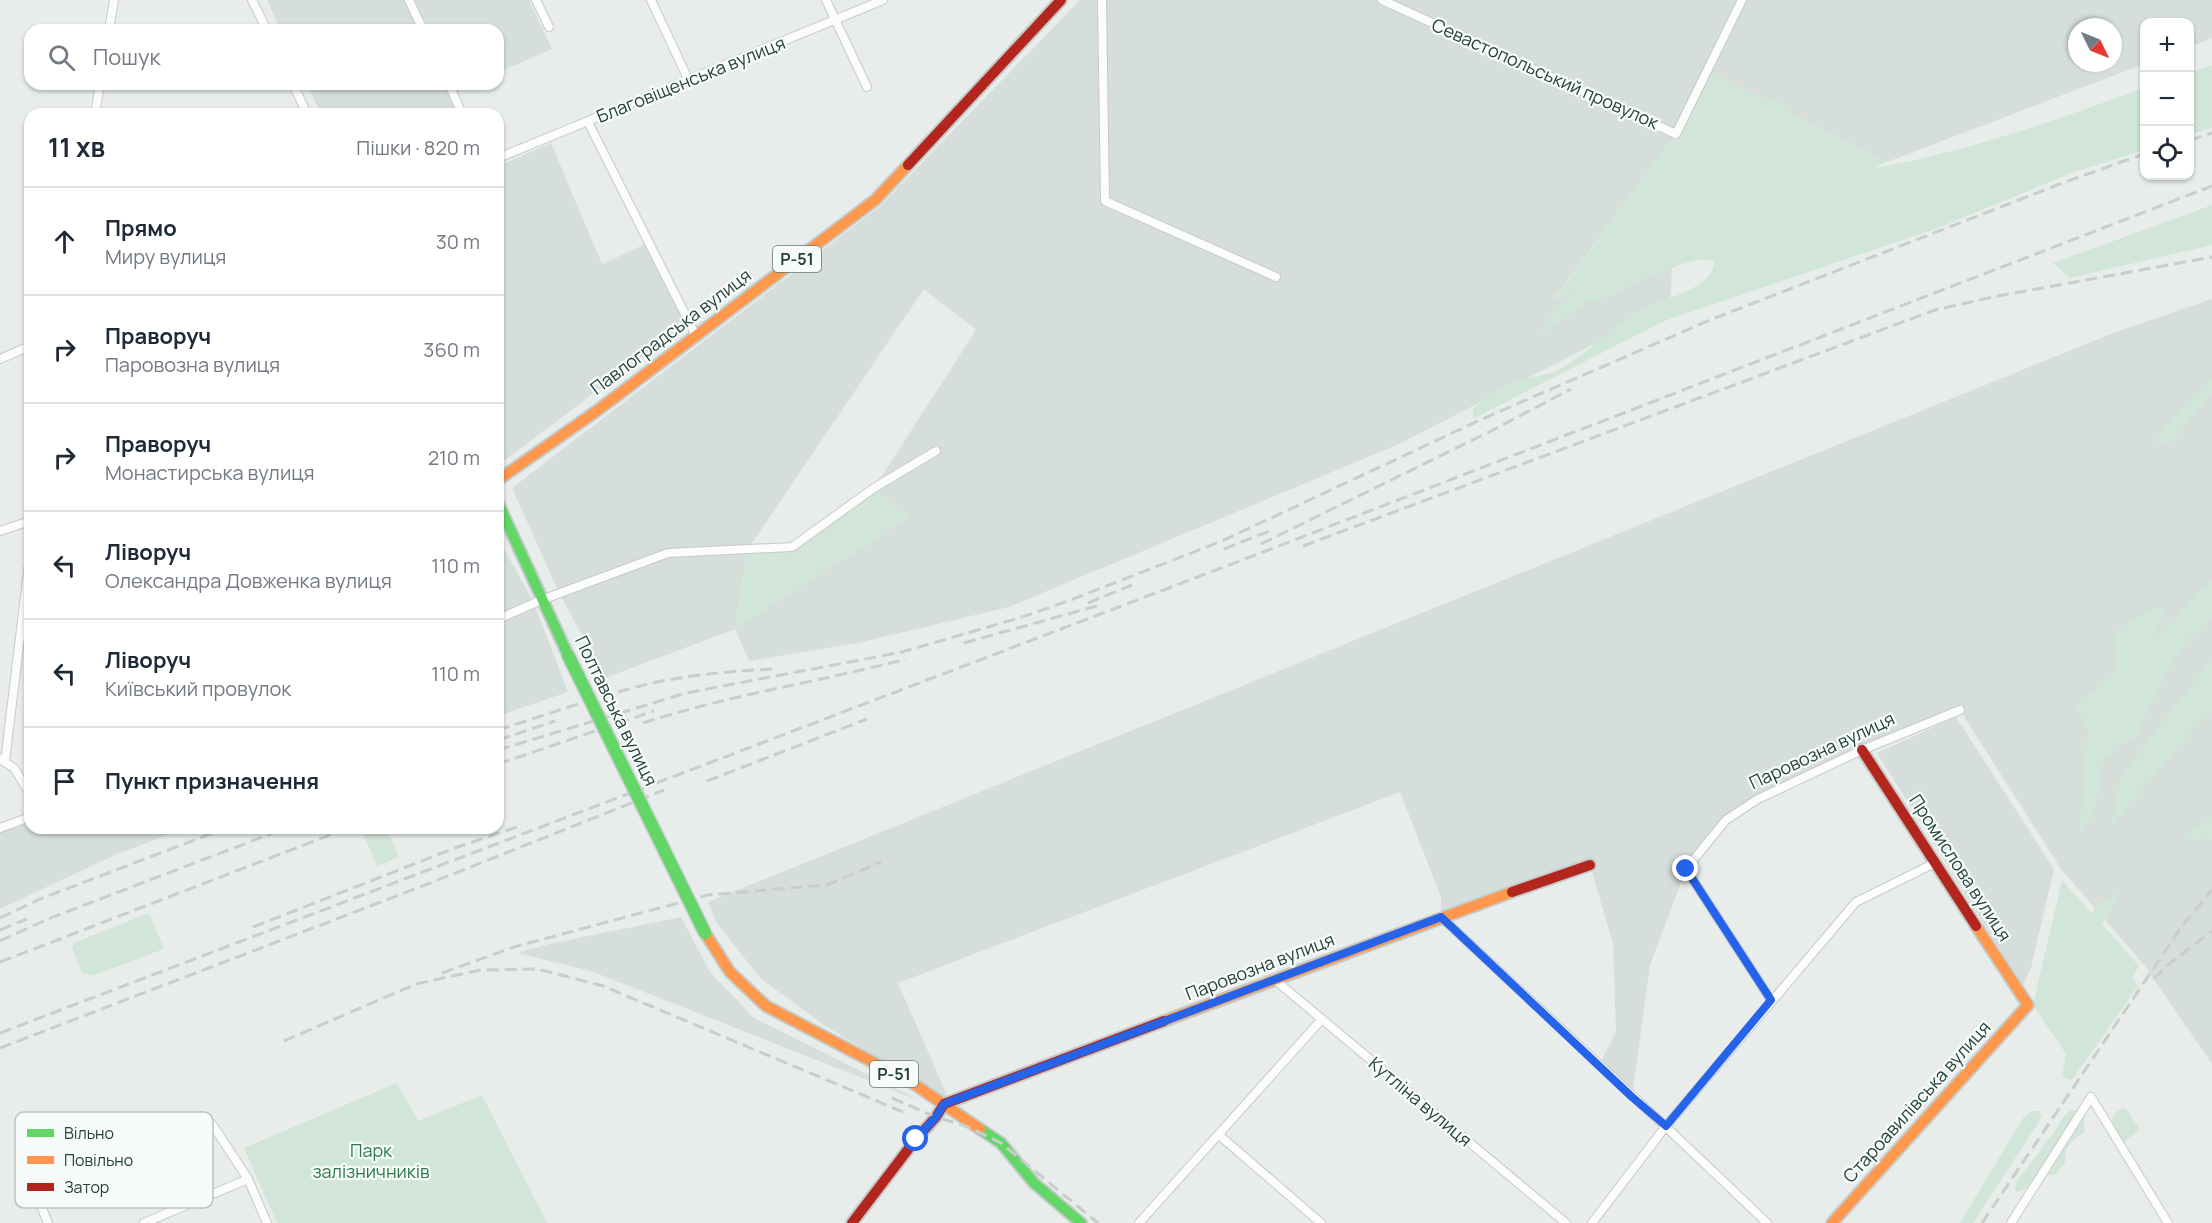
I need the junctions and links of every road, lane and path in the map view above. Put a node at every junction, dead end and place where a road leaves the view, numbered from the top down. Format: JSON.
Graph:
{"nodes":[{"id":1,"x":114,"y":0,"type":"edge"},
{"id":2,"x":252,"y":0,"type":"edge"},
{"id":3,"x":409,"y":0,"type":"edge"},
{"id":4,"x":536,"y":0,"type":"edge"},
{"id":5,"x":651,"y":0,"type":"edge"},
{"id":6,"x":826,"y":0,"type":"edge"},
{"id":7,"x":883,"y":0,"type":"edge"},
{"id":8,"x":1061,"y":0,"type":"edge"},
{"id":9,"x":1102,"y":0,"type":"edge"},
{"id":10,"x":1382,"y":0,"type":"edge"},
{"id":11,"x":1743,"y":0,"type":"edge"},
{"id":12,"x":835,"y":20,"type":"junction"},
{"id":13,"x":110,"y":24,"type":"edge"},
{"id":14,"x":264,"y":24,"type":"edge"},
{"id":15,"x":420,"y":24,"type":"edge"},
{"id":16,"x":549,"y":27,"type":"dead end"},
{"id":17,"x":689,"y":81,"type":"junction"},
{"id":18,"x":867,"y":87,"type":"dead end"},
{"id":19,"x":99,"y":90,"type":"edge"},
{"id":20,"x":295,"y":90,"type":"edge"},
{"id":21,"x":452,"y":90,"type":"edge"},
{"id":22,"x":96,"y":108,"type":"edge"},
{"id":23,"x":304,"y":108,"type":"edge"},
{"id":24,"x":459,"y":108,"type":"edge"},
{"id":25,"x":588,"y":122,"type":"junction"},
{"id":26,"x":504,"y":156,"type":"edge"},
{"id":27,"x":1276,"y":277,"type":"dead end"},
{"id":28,"x":696,"y":336,"type":"junction"},
{"id":29,"x":24,"y":349,"type":"edge"},
{"id":30,"x":0,"y":359,"type":"edge"},
{"id":31,"x":936,"y":451,"type":"dead end"},
{"id":32,"x":504,"y":476,"type":"edge"},
{"id":33,"x":504,"y":516,"type":"edge"},
{"id":34,"x":24,"y":523,"type":"edge"},
{"id":35,"x":0,"y":531,"type":"edge"},
{"id":36,"x":543,"y":598,"type":"junction"},
{"id":37,"x":24,"y":601,"type":"edge"},
{"id":38,"x":504,"y":615,"type":"edge"},
{"id":39,"x":1960,"y":710,"type":"dead end"},
{"id":40,"x":1862,"y":750,"type":"junction"},
{"id":41,"x":3,"y":760,"type":"edge"},
{"id":42,"x":24,"y":783,"type":"edge"},
{"id":43,"x":24,"y":819,"type":"edge"},
{"id":44,"x":0,"y":828,"type":"edge"},
{"id":45,"x":1935,"y":863,"type":"junction"},
{"id":46,"x":1590,"y":865,"type":"dead end"},
{"id":47,"x":1441,"y":917,"type":"junction"},
{"id":48,"x":1275,"y":980,"type":"junction"},
{"id":49,"x":1771,"y":1000,"type":"junction"},
{"id":50,"x":2028,"y":1005,"type":"joint"},
{"id":51,"x":1321,"y":1020,"type":"junction"},
{"id":52,"x":944,"y":1104,"type":"junction"},
{"id":53,"x":213,"y":1125,"type":"edge"},
{"id":54,"x":1666,"y":1126,"type":"junction"},
{"id":55,"x":1219,"y":1135,"type":"junction"},
{"id":56,"x":249,"y":1179,"type":"junction"},
{"id":57,"x":213,"y":1194,"type":"edge"},
{"id":58,"x":42,"y":1208,"type":"edge"},
{"id":59,"x":180,"y":1208,"type":"edge"},
{"id":60,"x":48,"y":1223,"type":"edge"},
{"id":61,"x":144,"y":1223,"type":"edge"},
{"id":62,"x":267,"y":1223,"type":"edge"},
{"id":63,"x":852,"y":1223,"type":"edge"},
{"id":64,"x":1081,"y":1223,"type":"edge"},
{"id":65,"x":1139,"y":1223,"type":"edge"},
{"id":66,"x":1321,"y":1223,"type":"edge"},
{"id":67,"x":1566,"y":1223,"type":"edge"},
{"id":68,"x":1592,"y":1223,"type":"edge"},
{"id":69,"x":1767,"y":1223,"type":"edge"},
{"id":70,"x":1832,"y":1223,"type":"edge"},
{"id":71,"x":2011,"y":1223,"type":"edge"},
{"id":72,"x":2168,"y":1223,"type":"edge"}],
"edges":[{"from":1,"to":13,"type":"street"},
{"from":2,"to":14,"type":"street"},
{"from":3,"to":15,"type":"street"},
{"from":4,"to":16,"type":"street"},
{"from":5,"to":17,"type":"street"},
{"from":6,"to":12,"type":"street"},
{"from":7,"to":12,"type":"street","name":"Благовіщенська вулиця"},
{"from":8,"to":28,"type":"main road","name":"Павлоградська вулиця","number":"Р-51"},
{"from":9,"to":27,"type":"street"},
{"from":10,"to":11,"type":"street","name":"Севастопольський провулок"},
{"from":12,"to":17,"type":"street","name":"Благовіщенська вулиця"},
{"from":12,"to":18,"type":"street"},
{"from":17,"to":25,"type":"street","name":"Благовіщенська вулиця"},
{"from":19,"to":22,"type":"street"},
{"from":20,"to":23,"type":"street"},
{"from":21,"to":24,"type":"street"},
{"from":25,"to":26,"type":"street","name":"Благовіщенська вулиця"},
{"from":25,"to":28,"type":"street"},
{"from":28,"to":32,"type":"main road","name":"Павлоградська вулиця","number":"Р-51"},
{"from":29,"to":30,"type":"street"},
{"from":31,"to":36,"type":"street"},
{"from":33,"to":36,"type":"main road","name":"Полтавська вулиця","number":"Р-51"},
{"from":34,"to":35,"type":"street"},
{"from":36,"to":38,"type":"street"},
{"from":36,"to":52,"type":"main road","name":"Полтавська вулиця","number":"Р-51","bridge":true},
{"from":37,"to":41,"type":"street"},
{"from":39,"to":40,"type":"street","name":"Паровозна вулиця"},
{"from":40,"to":45,"type":"main road","name":"Промислова вулиця"},
{"from":40,"to":49,"type":"street","name":"Паровозна вулиця"},
{"from":41,"to":42,"type":"street"},
{"from":43,"to":44,"type":"street"},
{"from":45,"to":49,"type":"street"},
{"from":45,"to":50,"type":"main road","name":"Промислова вулиця"},
{"from":46,"to":47,"type":"main road","name":"Паровозна вулиця"},
{"from":47,"to":48,"type":"main road","name":"Паровозна вулиця"},
{"from":47,"to":54,"type":"street"},
{"from":48,"to":51,"type":"street","name":"Кутліна вулиця"},
{"from":48,"to":52,"type":"main road","name":"Паровозна вулиця"},
{"from":49,"to":54,"type":"street"},
{"from":50,"to":70,"type":"main road","name":"Староавилівська вулиця"},
{"from":51,"to":55,"type":"street"},
{"from":51,"to":67,"type":"street","name":"Кутліна вулиця"},
{"from":52,"to":63,"type":"main road"},
{"from":52,"to":64,"type":"main road","number":"Р-51"},
{"from":53,"to":56,"type":"street"},
{"from":54,"to":68,"type":"street"},
{"from":54,"to":69,"type":"street"},
{"from":55,"to":65,"type":"street"},
{"from":55,"to":66,"type":"street"},
{"from":56,"to":57,"type":"street"},
{"from":56,"to":62,"type":"street"},
{"from":58,"to":60,"type":"street"},
{"from":59,"to":61,"type":"street"},
{"from":71,"to":72,"type":"street"}]}
